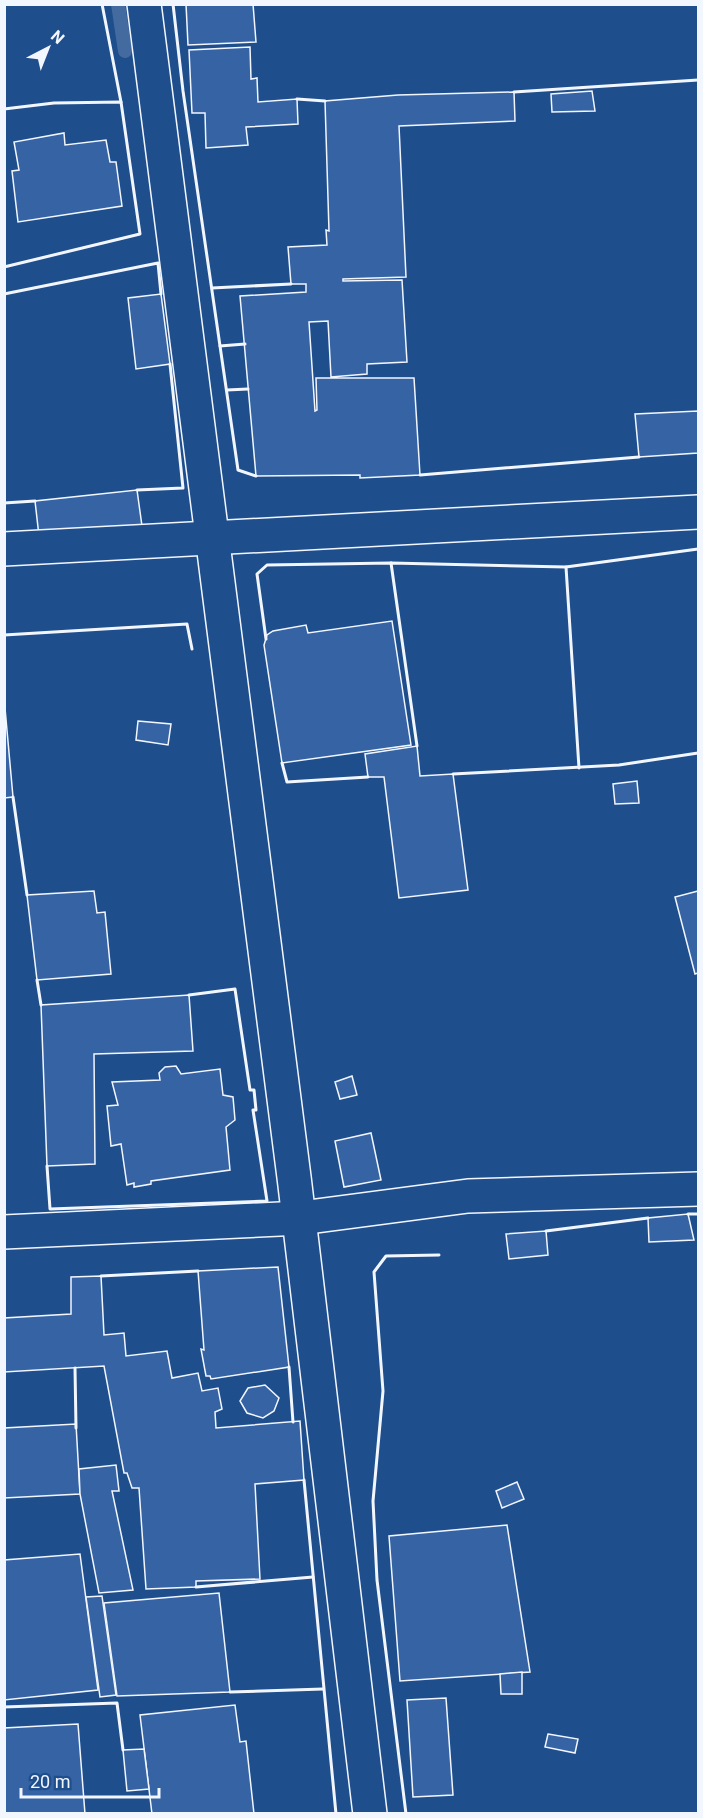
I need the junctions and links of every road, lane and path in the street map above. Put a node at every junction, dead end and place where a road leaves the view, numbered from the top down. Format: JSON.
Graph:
{"nodes":[{"id":1,"x":144,"y":4,"type":"edge"},
{"id":2,"x":699,"y":512,"type":"edge"},
{"id":3,"x":215,"y":537,"type":"junction"},
{"id":4,"x":4,"y":549,"type":"edge"},
{"id":5,"x":699,"y":1189,"type":"edge"},
{"id":6,"x":301,"y":1218,"type":"junction"},
{"id":7,"x":4,"y":1233,"type":"edge"},
{"id":8,"x":370,"y":1814,"type":"edge"}],
"edges":[{"from":1,"to":3,"type":"street"},
{"from":2,"to":3,"type":"street"},
{"from":3,"to":4,"type":"street"},
{"from":3,"to":6,"type":"street"},
{"from":5,"to":6,"type":"street"},
{"from":6,"to":7,"type":"street"},
{"from":6,"to":8,"type":"street"}]}
